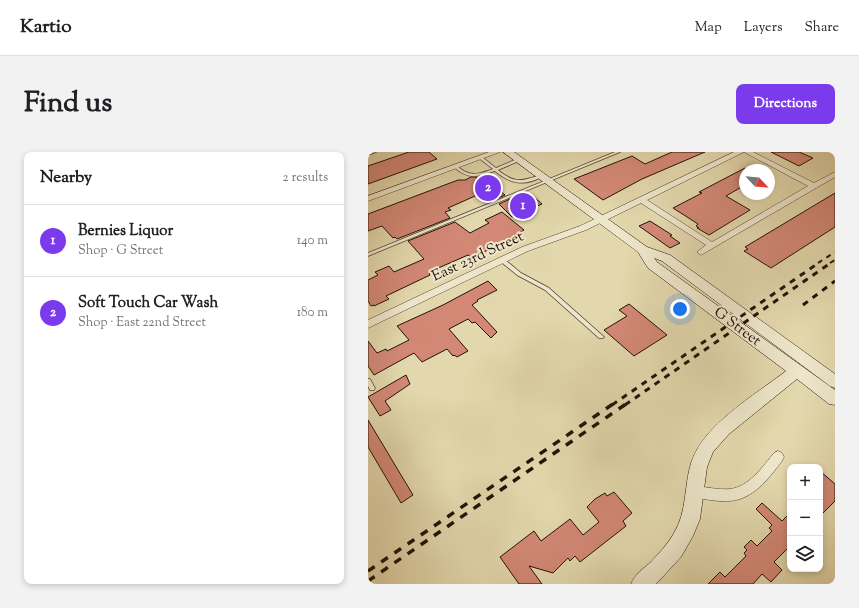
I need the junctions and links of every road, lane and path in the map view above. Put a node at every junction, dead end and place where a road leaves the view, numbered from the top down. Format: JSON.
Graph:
{"nodes":[{"id":1,"x":374,"y":152,"type":"edge"},
{"id":2,"x":496,"y":152,"type":"edge"},
{"id":3,"x":508,"y":152,"type":"edge"},
{"id":4,"x":618,"y":152,"type":"edge"},
{"id":5,"x":740,"y":152,"type":"edge"},
{"id":6,"x":748,"y":152,"type":"edge"},
{"id":7,"x":368,"y":154,"type":"edge"},
{"id":8,"x":481,"y":158,"type":"junction"},
{"id":9,"x":518,"y":160,"type":"junction"},
{"id":10,"x":456,"y":167,"type":"junction"},
{"id":11,"x":496,"y":169,"type":"junction"},
{"id":12,"x":835,"y":174,"type":"edge"},
{"id":13,"x":545,"y":179,"type":"junction"},
{"id":14,"x":516,"y":182,"type":"junction"},
{"id":15,"x":813,"y":186,"type":"junction"},
{"id":16,"x":524,"y":191,"type":"junction"},
{"id":17,"x":368,"y":199,"type":"edge"},
{"id":18,"x":641,"y":200,"type":"junction"},
{"id":19,"x":601,"y":219,"type":"junction"},
{"id":20,"x":711,"y":245,"type":"junction"},
{"id":21,"x":643,"y":250,"type":"junction"},
{"id":22,"x":701,"y":252,"type":"dead end"},
{"id":23,"x":368,"y":255,"type":"edge"},
{"id":24,"x":502,"y":260,"type":"junction"},
{"id":25,"x":368,"y":324,"type":"edge"},
{"id":26,"x":601,"y":337,"type":"dead end"},
{"id":27,"x":796,"y":371,"type":"junction"},
{"id":28,"x":368,"y":381,"type":"edge"},
{"id":29,"x":835,"y":382,"type":"edge"},
{"id":30,"x":372,"y":388,"type":"dead end"},
{"id":31,"x":835,"y":399,"type":"edge"},
{"id":32,"x":778,"y":457,"type":"dead end"},
{"id":33,"x":695,"y":492,"type":"junction"},
{"id":34,"x":642,"y":584,"type":"edge"}],
"edges":[{"from":1,"to":7,"type":"lane"},
{"from":2,"to":8,"type":"street"},
{"from":3,"to":9,"type":"main road","name":"G Street"},
{"from":4,"to":13,"type":"lane"},
{"from":5,"to":18,"type":"street","name":"East 23rd Street"},
{"from":6,"to":15,"type":"street"},
{"from":8,"to":10,"type":"street"},
{"from":8,"to":11,"type":"lane"},
{"from":9,"to":11,"type":"lane"},
{"from":9,"to":13,"type":"main road","name":"G Street"},
{"from":10,"to":11,"type":"lane"},
{"from":10,"to":17,"type":"street"},
{"from":11,"to":14,"type":"lane"},
{"from":12,"to":15,"type":"street"},
{"from":13,"to":14,"type":"lane"},
{"from":13,"to":16,"type":"lane"},
{"from":13,"to":19,"type":"main road","name":"G Street"},
{"from":14,"to":16,"type":"lane"},
{"from":15,"to":20,"type":"street"},
{"from":16,"to":23,"type":"lane"},
{"from":18,"to":19,"type":"street","name":"East 23rd Street"},
{"from":18,"to":20,"type":"street"},
{"from":19,"to":21,"type":"main road","name":"G Street"},
{"from":19,"to":24,"type":"street","name":"East 23rd Street"},
{"from":20,"to":22,"type":"street"},
{"from":21,"to":27,"type":"main road","name":"G Street"},
{"from":21,"to":29,"type":"main road","name":"G Street"},
{"from":24,"to":25,"type":"street","name":"East 23rd Street"},
{"from":24,"to":26,"type":"lane"},
{"from":27,"to":31,"type":"main road","name":"G Street"},
{"from":27,"to":33,"type":"main road"},
{"from":28,"to":30,"type":"lane"},
{"from":32,"to":33,"type":"street"},
{"from":33,"to":34,"type":"main road"}]}
